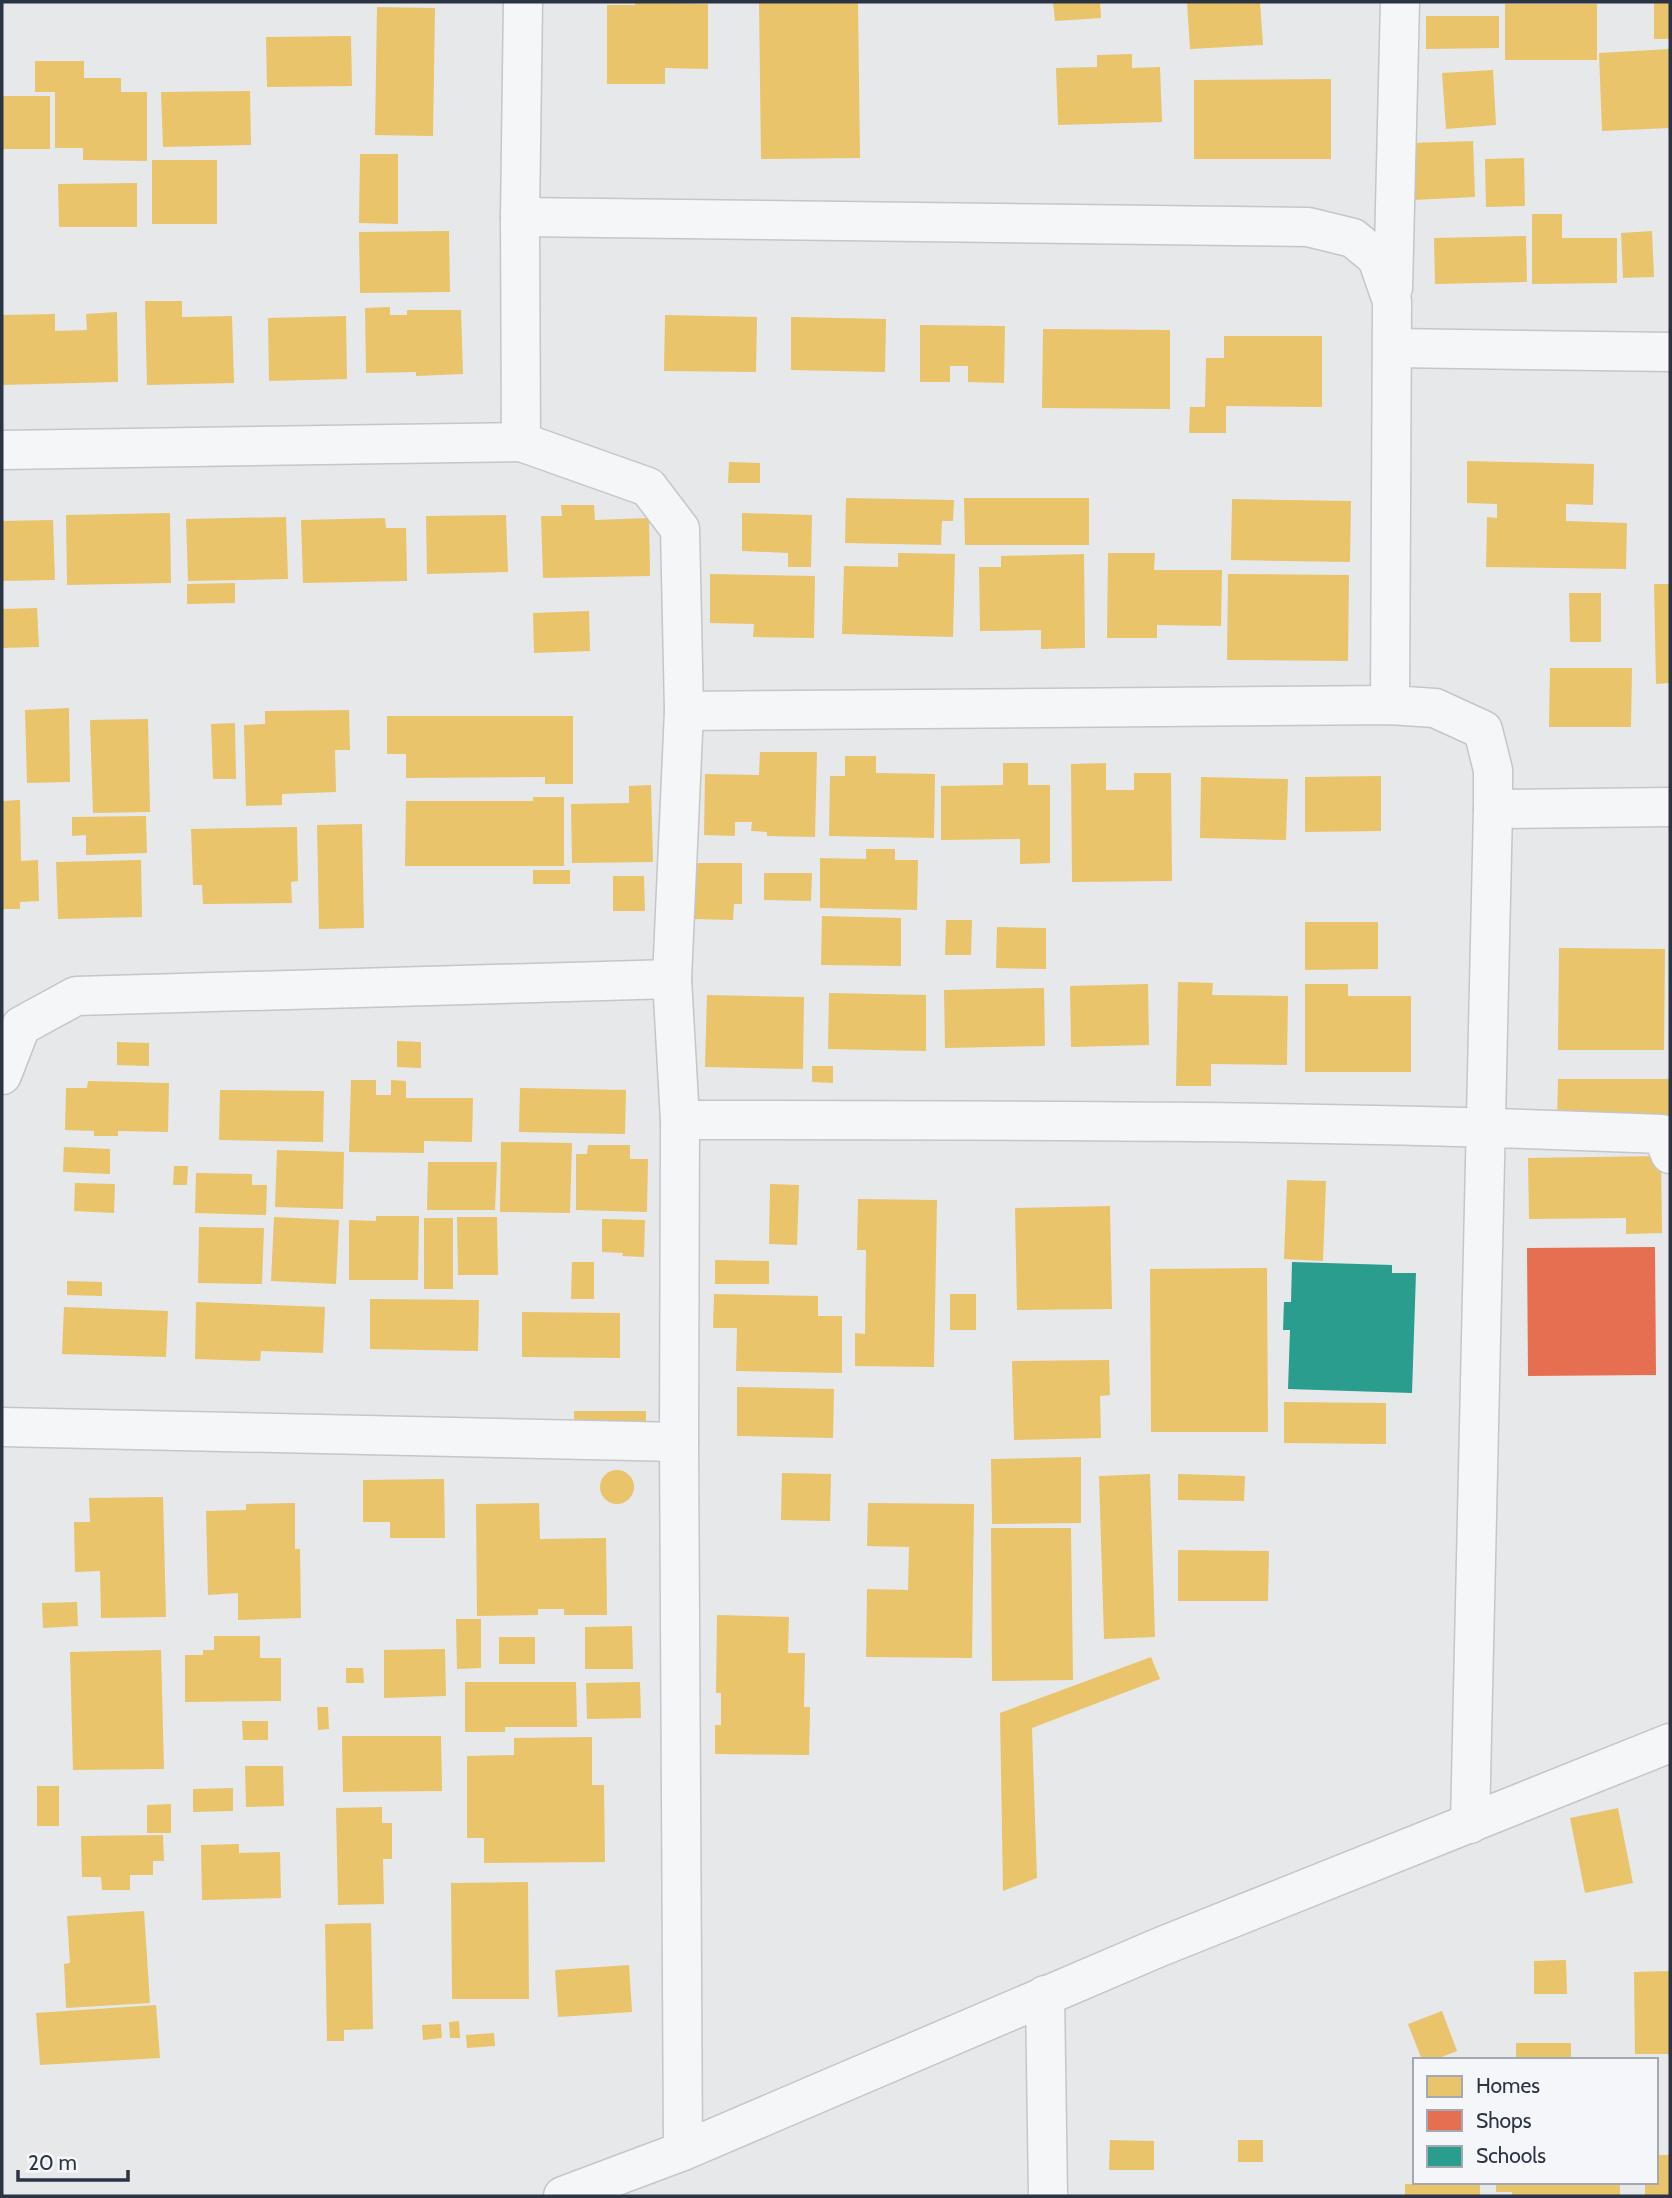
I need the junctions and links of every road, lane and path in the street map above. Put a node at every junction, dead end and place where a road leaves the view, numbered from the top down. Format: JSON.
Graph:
{"nodes":[{"id":1,"x":523,"y":2,"type":"edge"},
{"id":2,"x":1400,"y":2,"type":"edge"},
{"id":3,"x":520,"y":217,"type":"junction"},
{"id":4,"x":1392,"y":301,"type":"junction"},
{"id":5,"x":1394,"y":348,"type":"junction"},
{"id":6,"x":1670,"y":352,"type":"edge"},
{"id":7,"x":521,"y":442,"type":"junction"},
{"id":8,"x":2,"y":450,"type":"edge"},
{"id":9,"x":1390,"y":705,"type":"junction"},
{"id":10,"x":684,"y":711,"type":"junction"},
{"id":11,"x":1670,"y":807,"type":"edge"},
{"id":12,"x":1493,"y":809,"type":"junction"},
{"id":13,"x":672,"y":979,"type":"junction"},
{"id":14,"x":2,"y":1075,"type":"edge"},
{"id":15,"x":680,"y":1120,"type":"junction"},
{"id":16,"x":1487,"y":1126,"type":"junction"},
{"id":17,"x":1670,"y":1154,"type":"edge"},
{"id":18,"x":2,"y":1427,"type":"edge"},
{"id":19,"x":679,"y":1442,"type":"junction"},
{"id":20,"x":1670,"y":1744,"type":"edge"},
{"id":21,"x":1470,"y":1824,"type":"junction"},
{"id":22,"x":1045,"y":1995,"type":"junction"},
{"id":23,"x":683,"y":2151,"type":"junction"},
{"id":24,"x":563,"y":2196,"type":"edge"},
{"id":25,"x":1048,"y":2196,"type":"edge"}],
"edges":[{"from":1,"to":3,"type":"street"},
{"from":2,"to":4,"type":"street"},
{"from":3,"to":4,"type":"street"},
{"from":3,"to":7,"type":"street"},
{"from":4,"to":5,"type":"street"},
{"from":5,"to":6,"type":"street"},
{"from":5,"to":9,"type":"street"},
{"from":7,"to":8,"type":"street"},
{"from":7,"to":10,"type":"street"},
{"from":9,"to":10,"type":"street"},
{"from":9,"to":12,"type":"street"},
{"from":10,"to":13,"type":"street"},
{"from":11,"to":12,"type":"street"},
{"from":12,"to":16,"type":"street"},
{"from":13,"to":14,"type":"street"},
{"from":13,"to":15,"type":"street"},
{"from":15,"to":16,"type":"street"},
{"from":15,"to":19,"type":"street"},
{"from":16,"to":17,"type":"street"},
{"from":16,"to":21,"type":"street"},
{"from":18,"to":19,"type":"street"},
{"from":19,"to":23,"type":"street"},
{"from":20,"to":21,"type":"street"},
{"from":21,"to":22,"type":"street"},
{"from":22,"to":23,"type":"street"},
{"from":22,"to":25,"type":"street"},
{"from":23,"to":24,"type":"street"}]}
